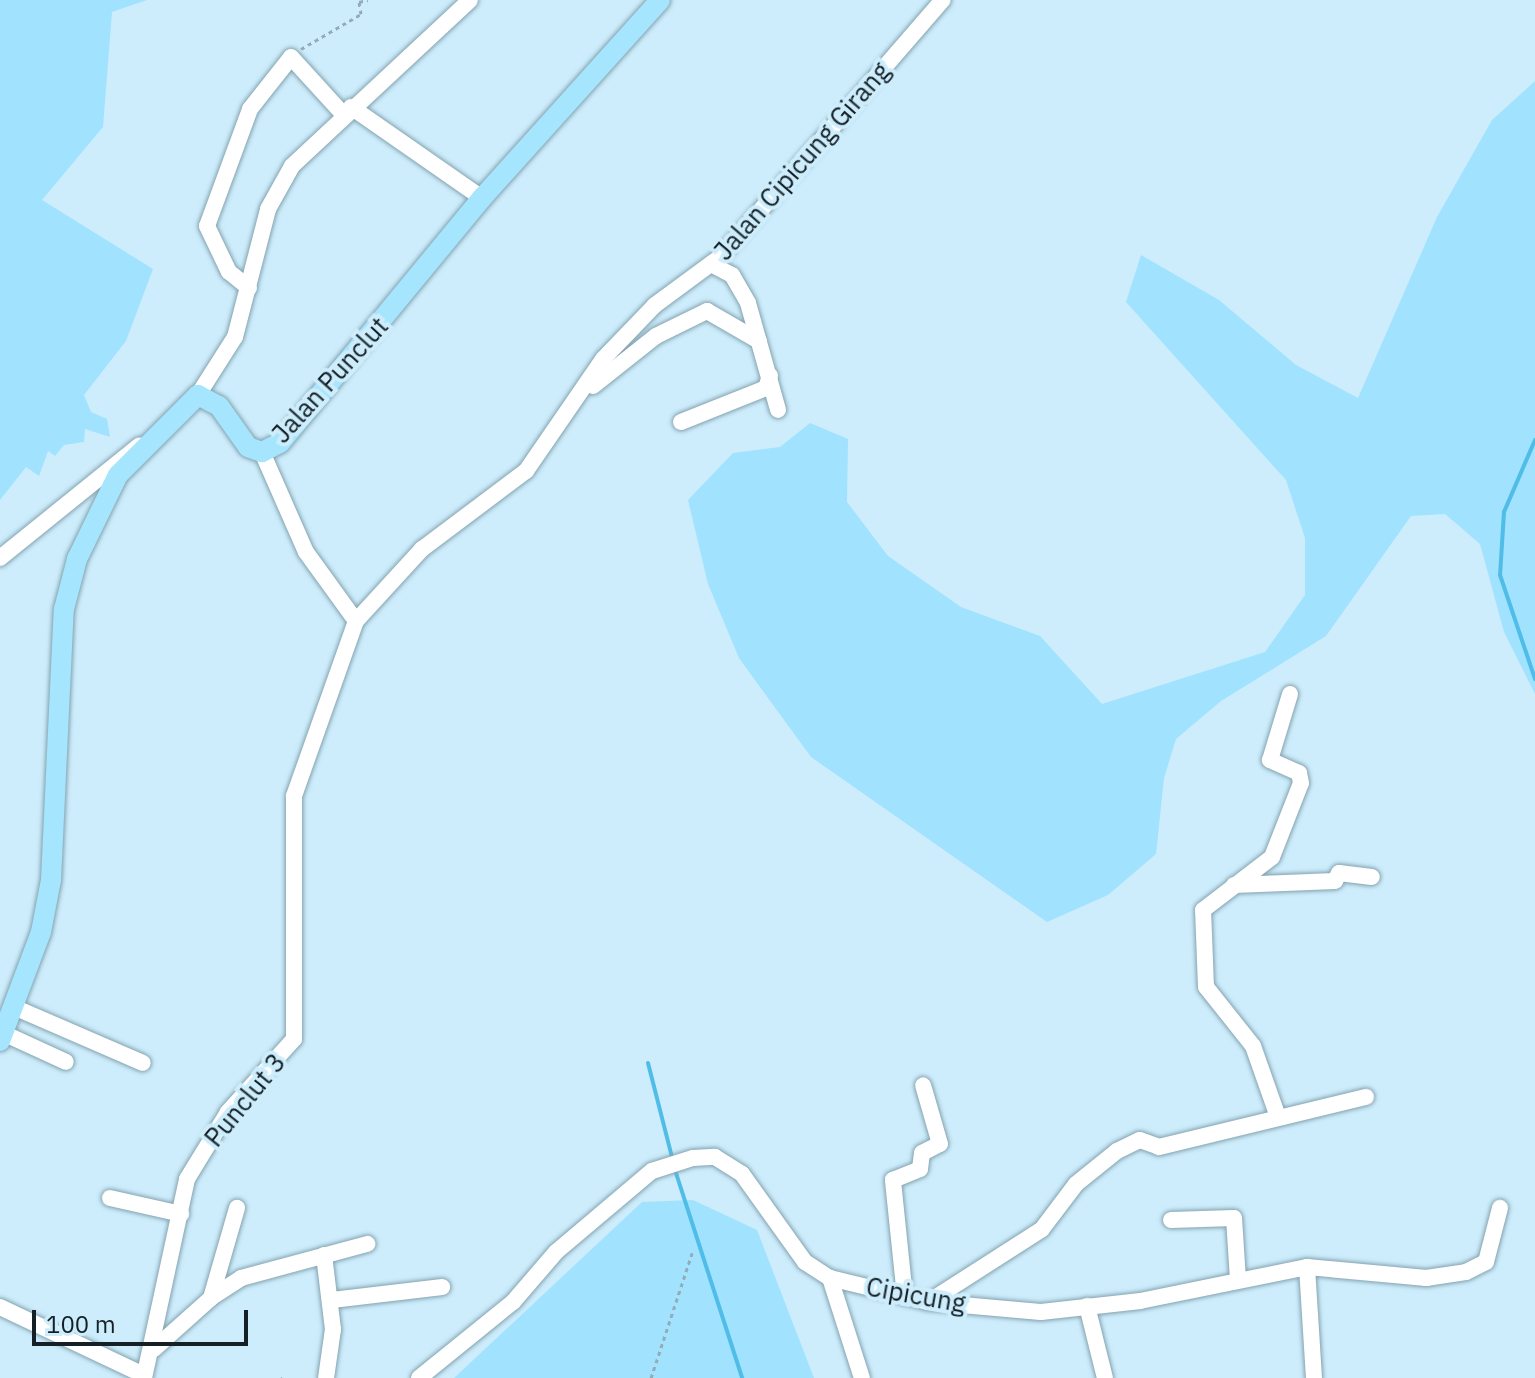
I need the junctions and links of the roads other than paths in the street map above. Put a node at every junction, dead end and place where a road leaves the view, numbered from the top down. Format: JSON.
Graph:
{"nodes":[{"id":1,"x":470,"y":0,"type":"edge"},
{"id":2,"x":660,"y":0,"type":"edge"},
{"id":3,"x":943,"y":0,"type":"edge"},
{"id":4,"x":346,"y":110,"type":"junction"},
{"id":5,"x":482,"y":198,"type":"junction"},
{"id":6,"x":711,"y":264,"type":"junction"},
{"id":7,"x":249,"y":288,"type":"junction"},
{"id":8,"x":759,"y":341,"type":"junction"},
{"id":9,"x":770,"y":376,"type":"junction"},
{"id":10,"x":198,"y":395,"type":"junction"},
{"id":11,"x":580,"y":398,"type":"junction"},
{"id":12,"x":778,"y":410,"type":"dead end"},
{"id":13,"x":681,"y":422,"type":"dead end"},
{"id":14,"x":142,"y":444,"type":"junction"},
{"id":15,"x":262,"y":452,"type":"junction"},
{"id":16,"x":0,"y":558,"type":"edge"},
{"id":17,"x":356,"y":621,"type":"junction"},
{"id":18,"x":1290,"y":694,"type":"dead end"},
{"id":19,"x":1372,"y":877,"type":"dead end"},
{"id":20,"x":1234,"y":885,"type":"junction"},
{"id":21,"x":16,"y":1008,"type":"junction"},
{"id":22,"x":2,"y":1037,"type":"edge"},
{"id":23,"x":66,"y":1062,"type":"dead end"},
{"id":24,"x":143,"y":1063,"type":"dead end"},
{"id":25,"x":923,"y":1085,"type":"dead end"},
{"id":26,"x":1366,"y":1097,"type":"dead end"},
{"id":27,"x":1278,"y":1117,"type":"junction"},
{"id":28,"x":110,"y":1198,"type":"dead end"},
{"id":29,"x":237,"y":1208,"type":"dead end"},
{"id":30,"x":1500,"y":1208,"type":"dead end"},
{"id":31,"x":181,"y":1214,"type":"junction"},
{"id":32,"x":1171,"y":1220,"type":"dead end"},
{"id":33,"x":367,"y":1244,"type":"dead end"},
{"id":34,"x":324,"y":1255,"type":"junction"},
{"id":35,"x":1307,"y":1267,"type":"junction"},
{"id":36,"x":830,"y":1278,"type":"junction"},
{"id":37,"x":1238,"y":1280,"type":"junction"},
{"id":38,"x":442,"y":1287,"type":"dead end"},
{"id":39,"x":905,"y":1297,"type":"junction"},
{"id":40,"x":211,"y":1298,"type":"junction"},
{"id":41,"x":332,"y":1300,"type":"junction"},
{"id":42,"x":928,"y":1302,"type":"junction"},
{"id":43,"x":1087,"y":1306,"type":"junction"},
{"id":44,"x":0,"y":1307,"type":"edge"},
{"id":45,"x":154,"y":1349,"type":"junction"},
{"id":46,"x":144,"y":1377,"type":"edge"},
{"id":47,"x":326,"y":1378,"type":"edge"},
{"id":48,"x":419,"y":1378,"type":"edge"},
{"id":49,"x":862,"y":1378,"type":"edge"},
{"id":50,"x":1105,"y":1378,"type":"edge"},
{"id":51,"x":1314,"y":1378,"type":"edge"}],
"edges":[{"from":1,"to":4,"type":"street"},
{"from":2,"to":5,"type":"main road","name":"Jalan Punclut"},
{"from":3,"to":6,"type":"street","name":"Jalan Cipicung Girang"},
{"from":4,"to":5,"type":"street"},
{"from":4,"to":7,"type":"street"},
{"from":4,"to":7,"type":"street"},
{"from":5,"to":15,"type":"main road","name":"Jalan Punclut"},
{"from":6,"to":8,"type":"street"},
{"from":6,"to":11,"type":"street","name":"Jalan Cipicung Girang"},
{"from":7,"to":10,"type":"street"},
{"from":8,"to":9,"type":"street"},
{"from":8,"to":11,"type":"street"},
{"from":9,"to":12,"type":"street"},
{"from":9,"to":13,"type":"street"},
{"from":10,"to":14,"type":"main road"},
{"from":10,"to":15,"type":"main road","name":"Jalan Punclut"},
{"from":11,"to":17,"type":"street","name":"Jalan Cipicung Girang"},
{"from":14,"to":16,"type":"street"},
{"from":14,"to":21,"type":"main road"},
{"from":15,"to":17,"type":"street"},
{"from":17,"to":31,"type":"street","name":"Punclut 3"},
{"from":18,"to":20,"type":"street"},
{"from":19,"to":20,"type":"street"},
{"from":20,"to":27,"type":"street"},
{"from":21,"to":22,"type":"main road"},
{"from":21,"to":24,"type":"street"},
{"from":22,"to":23,"type":"street"},
{"from":25,"to":39,"type":"street"},
{"from":26,"to":27,"type":"street"},
{"from":27,"to":42,"type":"street"},
{"from":28,"to":31,"type":"street"},
{"from":29,"to":40,"type":"street"},
{"from":30,"to":35,"type":"street","name":"Cipicung"},
{"from":31,"to":45,"type":"street","name":"Punclut 3"},
{"from":32,"to":37,"type":"street"},
{"from":33,"to":34,"type":"street"},
{"from":34,"to":40,"type":"street"},
{"from":34,"to":41,"type":"street"},
{"from":35,"to":37,"type":"street","name":"Cipicung"},
{"from":35,"to":51,"type":"street"},
{"from":36,"to":39,"type":"street","name":"Cipicung"},
{"from":36,"to":48,"type":"street","name":"Cipicung"},
{"from":36,"to":49,"type":"street"},
{"from":37,"to":43,"type":"street","name":"Cipicung"},
{"from":38,"to":41,"type":"street"},
{"from":39,"to":42,"type":"street","name":"Cipicung"},
{"from":40,"to":45,"type":"street"},
{"from":41,"to":47,"type":"street"},
{"from":42,"to":43,"type":"street","name":"Cipicung"},
{"from":43,"to":50,"type":"street"},
{"from":44,"to":46,"type":"street"},
{"from":45,"to":46,"type":"street","name":"Punclut 3"}]}
